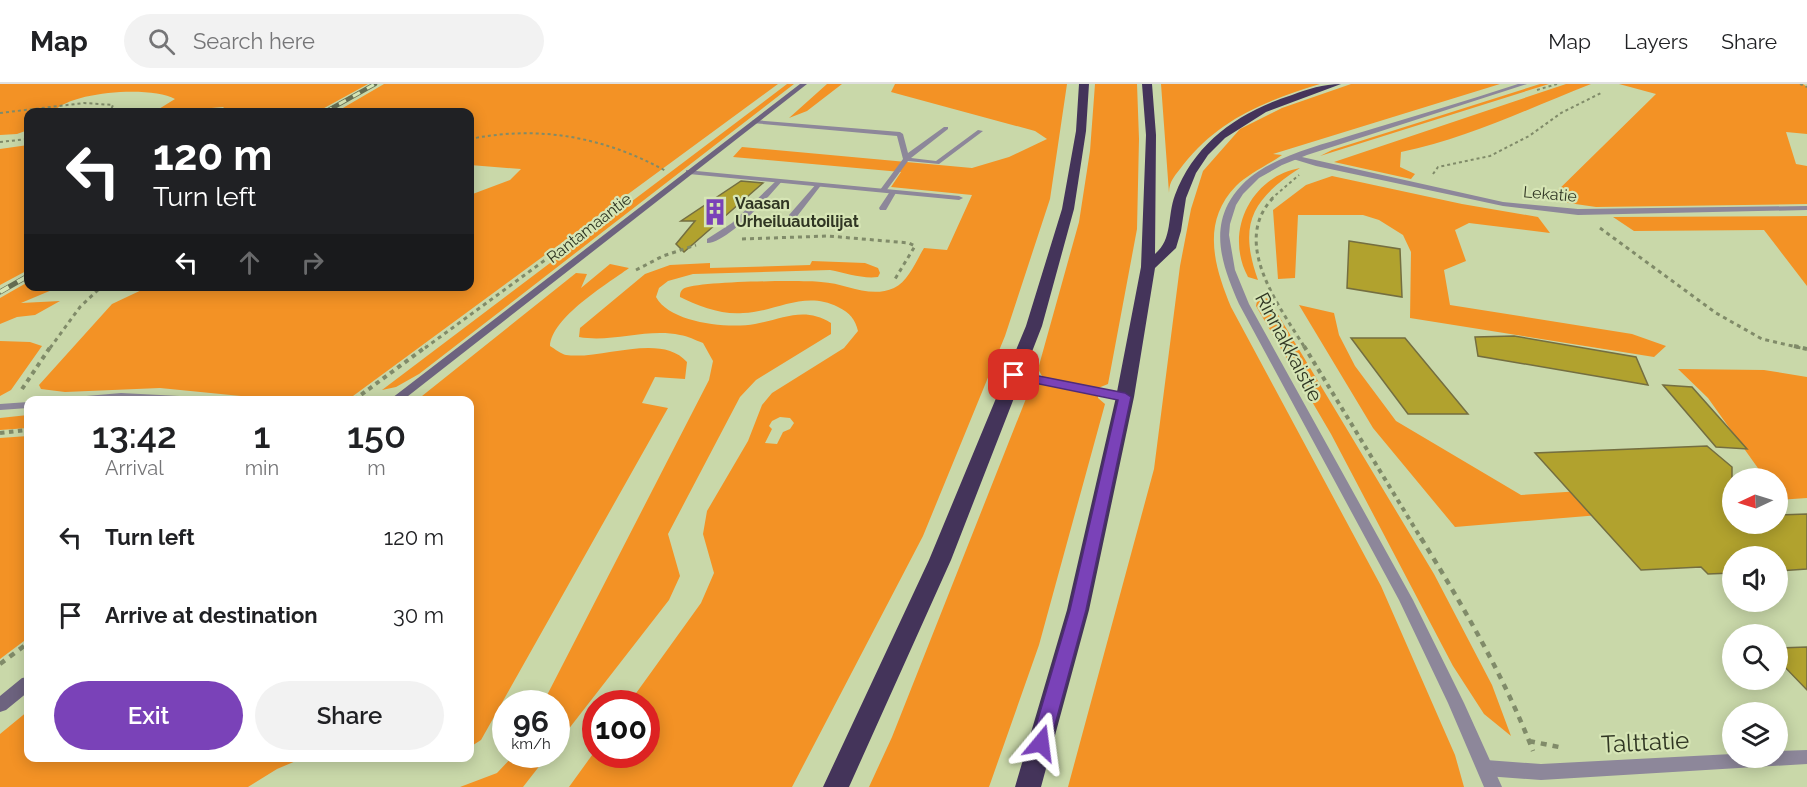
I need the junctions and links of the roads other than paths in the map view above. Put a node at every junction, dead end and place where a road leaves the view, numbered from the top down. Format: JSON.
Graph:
{"nodes":[{"id":1,"x":804,"y":84,"type":"edge"},
{"id":2,"x":1084,"y":84,"type":"edge"},
{"id":3,"x":1147,"y":84,"type":"edge"},
{"id":4,"x":1336,"y":84,"type":"edge"},
{"id":5,"x":1526,"y":88,"type":"edge"},
{"id":6,"x":754,"y":122,"type":"junction"},
{"id":7,"x":946,"y":128,"type":"dead end"},
{"id":8,"x":980,"y":131,"type":"dead end"},
{"id":9,"x":1296,"y":157,"type":"junction"},
{"id":10,"x":906,"y":159,"type":"junction"},
{"id":11,"x":689,"y":172,"type":"junction"},
{"id":12,"x":779,"y":181,"type":"junction"},
{"id":13,"x":819,"y":184,"type":"junction"},
{"id":14,"x":888,"y":191,"type":"junction"},
{"id":15,"x":959,"y":198,"type":"dead end"},
{"id":16,"x":883,"y":208,"type":"dead end"},
{"id":17,"x":1807,"y":208,"type":"edge"},
{"id":18,"x":792,"y":217,"type":"dead end"},
{"id":19,"x":710,"y":241,"type":"road end"},
{"id":20,"x":1148,"y":267,"type":"junction"},
{"id":21,"x":1014,"y":375,"type":"junction"},
{"id":22,"x":401,"y":396,"type":"edge"},
{"id":23,"x":1125,"y":397,"type":"junction"},
{"id":24,"x":24,"y":405,"type":"edge"},
{"id":25,"x":5,"y":407,"type":"edge"},
{"id":26,"x":24,"y":686,"type":"edge"},
{"id":27,"x":0,"y":705,"type":"edge"},
{"id":28,"x":1807,"y":757,"type":"edge"},
{"id":29,"x":1486,"y":768,"type":"junction"},
{"id":30,"x":836,"y":787,"type":"edge"},
{"id":31,"x":1028,"y":787,"type":"edge"},
{"id":32,"x":1493,"y":787,"type":"edge"}],
"edges":[{"from":1,"to":6,"type":"main road","name":"Rantamaantie"},
{"from":2,"to":21,"type":"highway"},
{"from":3,"to":20,"type":"highway"},
{"from":4,"to":20,"type":"highway"},
{"from":5,"to":9,"type":"street","name":"Rinnakkaistie"},
{"from":6,"to":10,"type":"lane"},
{"from":6,"to":11,"type":"main road","name":"Rantamaantie"},
{"from":7,"to":10,"type":"lane"},
{"from":8,"to":10,"type":"lane"},
{"from":9,"to":17,"type":"street","name":"Lekatie"},
{"from":9,"to":29,"type":"street","name":"Rinnakkaistie"},
{"from":10,"to":14,"type":"lane"},
{"from":11,"to":12,"type":"street"},
{"from":11,"to":22,"type":"main road","name":"Rantamaantie"},
{"from":12,"to":13,"type":"street"},
{"from":12,"to":19,"type":"lane"},
{"from":13,"to":14,"type":"street"},
{"from":13,"to":18,"type":"lane"},
{"from":14,"to":15,"type":"street"},
{"from":14,"to":16,"type":"lane"},
{"from":20,"to":23,"type":"highway"},
{"from":21,"to":23,"type":"lane"},
{"from":21,"to":30,"type":"highway"},
{"from":23,"to":31,"type":"highway"},
{"from":24,"to":25,"type":"street"},
{"from":26,"to":27,"type":"main road"},
{"from":28,"to":29,"type":"street","name":"Talttatie"},
{"from":29,"to":32,"type":"street","name":"Rinnakkaistie"}]}
